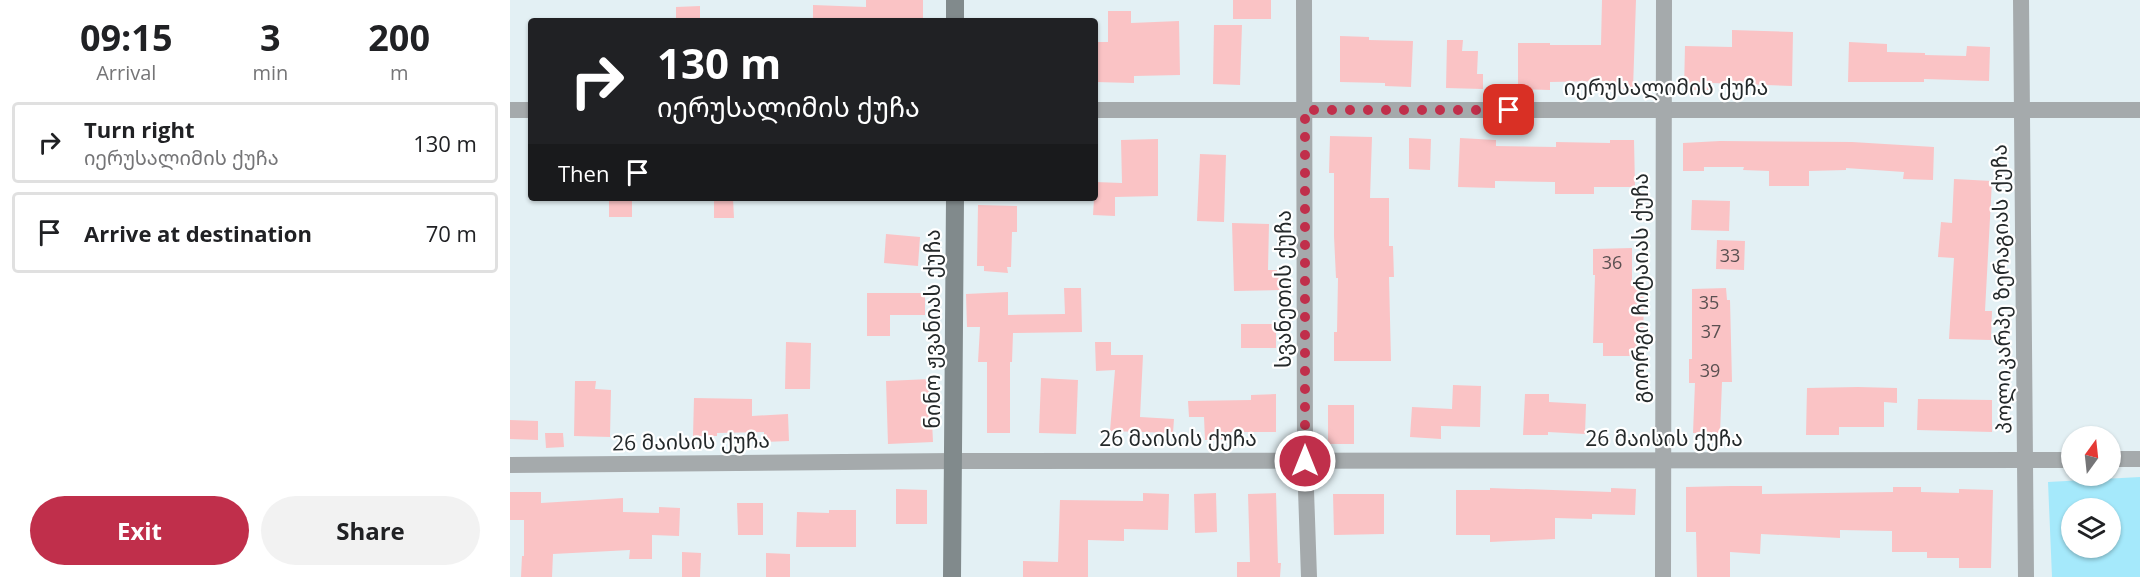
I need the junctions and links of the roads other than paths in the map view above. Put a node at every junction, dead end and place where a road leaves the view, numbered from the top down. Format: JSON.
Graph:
{"nodes":[{"id":1,"x":955,"y":0,"type":"edge"},
{"id":2,"x":1304,"y":0,"type":"edge"},
{"id":3,"x":1664,"y":0,"type":"edge"},
{"id":4,"x":2021,"y":0,"type":"edge"},
{"id":5,"x":955,"y":18,"type":"edge"},
{"id":6,"x":510,"y":110,"type":"edge"},
{"id":7,"x":528,"y":110,"type":"edge"},
{"id":8,"x":1098,"y":110,"type":"edge"},
{"id":9,"x":1305,"y":110,"type":"junction"},
{"id":10,"x":1664,"y":110,"type":"junction"},
{"id":11,"x":2022,"y":110,"type":"junction"},
{"id":12,"x":2140,"y":110,"type":"edge"},
{"id":13,"x":955,"y":201,"type":"edge"},
{"id":14,"x":2121,"y":459,"type":"edge"},
{"id":15,"x":2140,"y":459,"type":"edge"},
{"id":16,"x":1662,"y":460,"type":"junction"},
{"id":17,"x":2025,"y":460,"type":"junction"},
{"id":18,"x":2061,"y":460,"type":"edge"},
{"id":19,"x":954,"y":461,"type":"junction"},
{"id":20,"x":1305,"y":461,"type":"junction"},
{"id":21,"x":510,"y":465,"type":"edge"},
{"id":22,"x":952,"y":577,"type":"edge"},
{"id":23,"x":1309,"y":577,"type":"edge"},
{"id":24,"x":1663,"y":577,"type":"edge"},
{"id":25,"x":2026,"y":577,"type":"edge"}],
"edges":[{"from":1,"to":5,"type":"street"},
{"from":2,"to":9,"type":"street","name":"სვანეთის ქუჩა"},
{"from":3,"to":10,"type":"street","name":"გიორგი ჩიტაიას ქუჩა"},
{"from":4,"to":11,"type":"street","name":"პოლიკარპე ზერაგიას ქუჩა"},
{"from":6,"to":7,"type":"street"},
{"from":8,"to":9,"type":"street","name":"იერუსალიმის ქუჩა"},
{"from":9,"to":10,"type":"street","name":"იერუსალიმის ქუჩა"},
{"from":9,"to":20,"type":"street","name":"სვანეთის ქუჩა"},
{"from":10,"to":11,"type":"street","name":"იერუსალიმის ქუჩა"},
{"from":10,"to":16,"type":"street","name":"გიორგი ჩიტაიას ქუჩა"},
{"from":11,"to":12,"type":"street","name":"იერუსალიმის ქუჩა"},
{"from":11,"to":17,"type":"street","name":"პოლიკარპე ზერაგიას ქუჩა"},
{"from":13,"to":19,"type":"street","name":"ნინო ჟვანიას ქუჩა"},
{"from":14,"to":15,"type":"street"},
{"from":16,"to":17,"type":"street","name":"26 მაისის ქუჩა"},
{"from":16,"to":20,"type":"street","name":"26 მაისის ქუჩა"},
{"from":16,"to":24,"type":"street","name":"გიორგი ჩიტაიას ქუჩა"},
{"from":17,"to":18,"type":"street","name":"26 მაისის ქუჩა"},
{"from":17,"to":25,"type":"street","name":"პოლიკარპე ზერაგიას ქუჩა"},
{"from":19,"to":20,"type":"street","name":"26 მაისის ქუჩა"},
{"from":19,"to":21,"type":"street","name":"26 მაისის ქუჩა"},
{"from":19,"to":22,"type":"street","name":"ნინო ჟვანიას ქუჩა"},
{"from":20,"to":23,"type":"street","name":"სვანეთის ქუჩა"}]}
